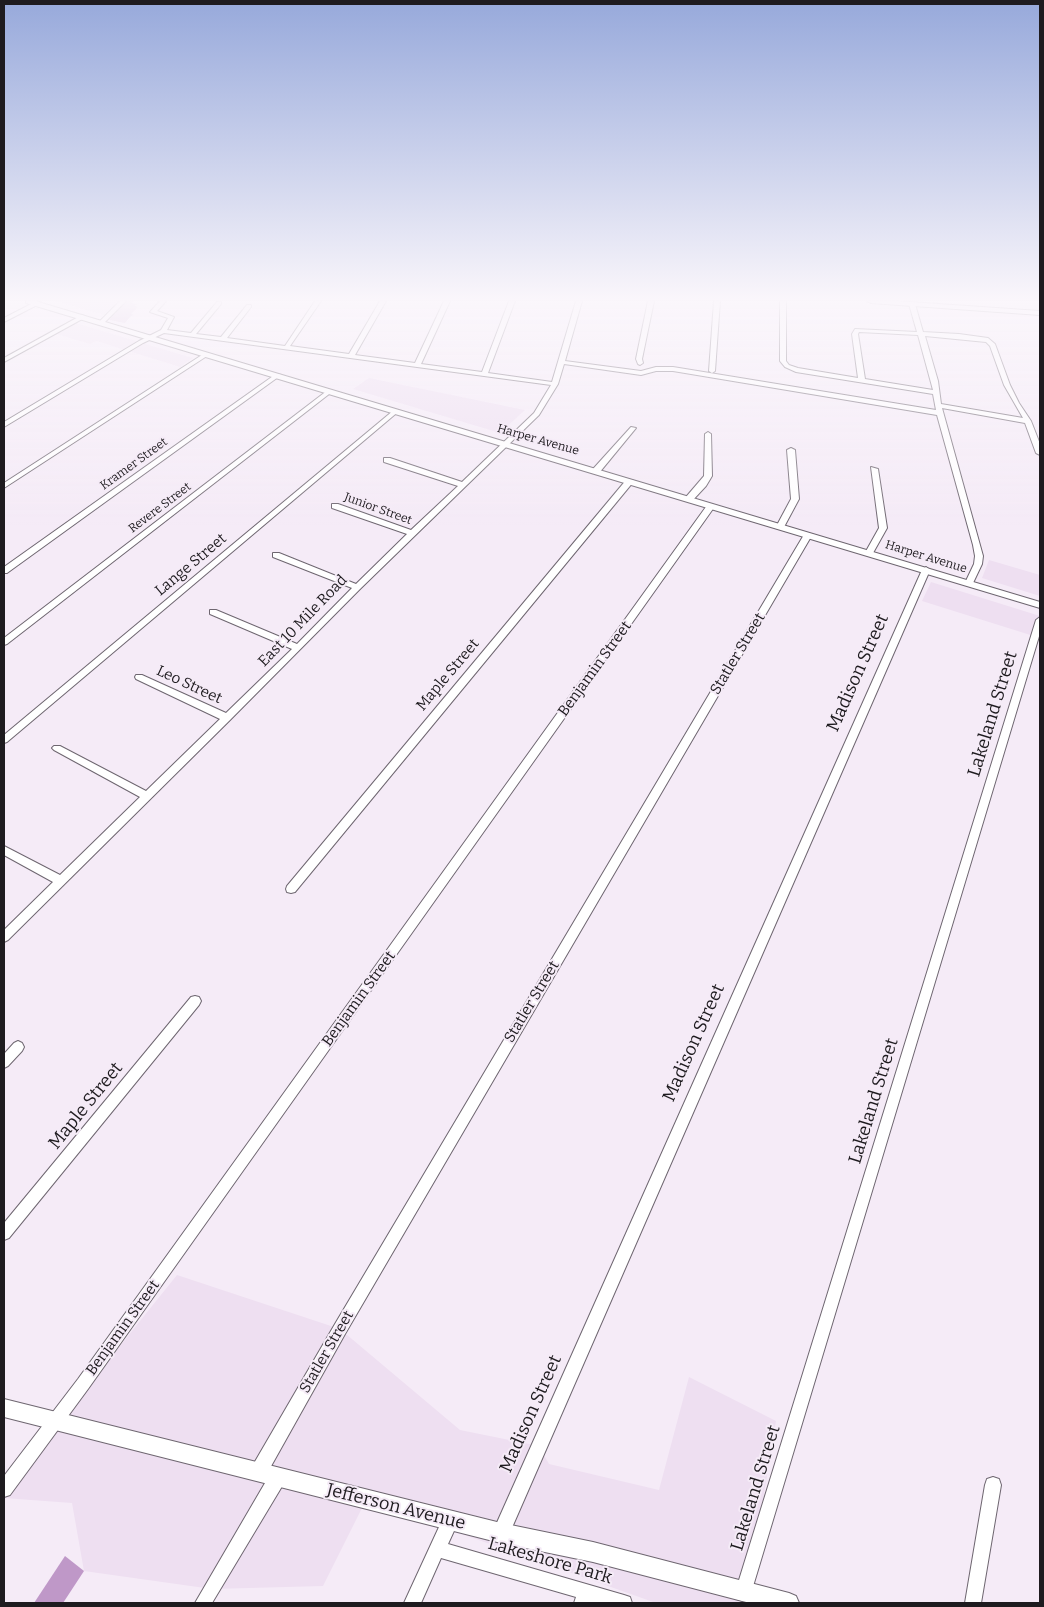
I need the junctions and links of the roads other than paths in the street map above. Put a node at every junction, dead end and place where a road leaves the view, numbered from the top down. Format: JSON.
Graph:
{"nodes":[{"id":1,"x":85,"y":376,"type":"edge"},
{"id":2,"x":173,"y":376,"type":"edge"},
{"id":3,"x":278,"y":376,"type":"joint"},
{"id":4,"x":498,"y":376,"type":"edge"},
{"id":5,"x":558,"y":376,"type":"edge"},
{"id":6,"x":714,"y":376,"type":"edge"},
{"id":7,"x":836,"y":376,"type":"edge"},
{"id":8,"x":861,"y":376,"type":"edge"},
{"id":9,"x":933,"y":376,"type":"edge"},
{"id":10,"x":1005,"y":376,"type":"edge"},
{"id":11,"x":862,"y":380,"type":"junction"},
{"id":12,"x":555,"y":384,"type":"junction"},
{"id":13,"x":330,"y":391,"type":"junction"},
{"id":14,"x":936,"y":392,"type":"junction"},
{"id":15,"x":939,"y":409,"type":"junction"},
{"id":16,"x":396,"y":411,"type":"junction"},
{"id":17,"x":1028,"y":421,"type":"junction"},
{"id":18,"x":4,"y":425,"type":"edge"},
{"id":19,"x":633,"y":428,"type":"dead end"},
{"id":20,"x":708,"y":434,"type":"dead end"},
{"id":21,"x":506,"y":444,"type":"junction"},
{"id":22,"x":790,"y":450,"type":"dead end"},
{"id":23,"x":1040,"y":453,"type":"edge"},
{"id":24,"x":387,"y":460,"type":"dead end"},
{"id":25,"x":874,"y":469,"type":"dead end"},
{"id":26,"x":596,"y":471,"type":"junction"},
{"id":27,"x":630,"y":480,"type":"junction"},
{"id":28,"x":464,"y":485,"type":"junction"},
{"id":29,"x":4,"y":486,"type":"edge"},
{"id":30,"x":689,"y":499,"type":"junction"},
{"id":31,"x":335,"y":506,"type":"dead end"},
{"id":32,"x":712,"y":506,"type":"junction"},
{"id":33,"x":780,"y":527,"type":"junction"},
{"id":34,"x":414,"y":534,"type":"junction"},
{"id":35,"x":808,"y":535,"type":"junction"},
{"id":36,"x":869,"y":553,"type":"junction"},
{"id":37,"x":276,"y":555,"type":"dead end"},
{"id":38,"x":926,"y":570,"type":"junction"},
{"id":39,"x":4,"y":571,"type":"edge"},
{"id":40,"x":969,"y":583,"type":"junction"},
{"id":41,"x":357,"y":587,"type":"junction"},
{"id":42,"x":1040,"y":605,"type":"edge"},
{"id":43,"x":213,"y":612,"type":"dead end"},
{"id":44,"x":1040,"y":620,"type":"edge"},
{"id":45,"x":4,"y":642,"type":"edge"},
{"id":46,"x":298,"y":648,"type":"junction"},
{"id":47,"x":139,"y":677,"type":"dead end"},
{"id":48,"x":227,"y":718,"type":"junction"},
{"id":49,"x":4,"y":740,"type":"edge"},
{"id":50,"x":57,"y":748,"type":"dead end"},
{"id":51,"x":147,"y":796,"type":"junction"},
{"id":52,"x":4,"y":850,"type":"edge"},
{"id":53,"x":61,"y":881,"type":"junction"},
{"id":54,"x":291,"y":889,"type":"dead end"},
{"id":55,"x":4,"y":937,"type":"edge"},
{"id":56,"x":195,"y":1001,"type":"dead end"},
{"id":57,"x":18,"y":1047,"type":"dead end"},
{"id":58,"x":4,"y":1062,"type":"edge"},
{"id":59,"x":4,"y":1233,"type":"edge"},
{"id":60,"x":4,"y":1408,"type":"edge"},
{"id":61,"x":53,"y":1422,"type":"junction"},
{"id":62,"x":259,"y":1471,"type":"junction"},
{"id":63,"x":278,"y":1477,"type":"junction"},
{"id":64,"x":994,"y":1486,"type":"dead end"},
{"id":65,"x":4,"y":1489,"type":"edge"},
{"id":66,"x":451,"y":1520,"type":"junction"},
{"id":67,"x":501,"y":1533,"type":"junction"},
{"id":68,"x":437,"y":1549,"type":"junction"},
{"id":69,"x":743,"y":1593,"type":"junction"},
{"id":70,"x":584,"y":1598,"type":"edge"},
{"id":71,"x":203,"y":1603,"type":"edge"},
{"id":72,"x":412,"y":1603,"type":"edge"},
{"id":73,"x":624,"y":1603,"type":"edge"},
{"id":74,"x":789,"y":1603,"type":"edge"},
{"id":75,"x":974,"y":1603,"type":"edge"}],
"edges":[{"from":1,"to":18,"type":"street"},
{"from":2,"to":29,"type":"street"},
{"from":3,"to":13,"type":"main road","name":"Harper Avenue"},
{"from":3,"to":39,"type":"street","name":"Kramer Street"},
{"from":4,"to":12,"type":"street"},
{"from":5,"to":12,"type":"street","name":"East 10 Mile Road"},
{"from":6,"to":15,"type":"street"},
{"from":7,"to":11,"type":"street"},
{"from":8,"to":11,"type":"street"},
{"from":9,"to":14,"type":"street"},
{"from":10,"to":17,"type":"street"},
{"from":11,"to":14,"type":"street"},
{"from":12,"to":21,"type":"street","name":"East 10 Mile Road"},
{"from":13,"to":16,"type":"main road","name":"Harper Avenue"},
{"from":13,"to":45,"type":"street","name":"Revere Street"},
{"from":14,"to":15,"type":"street"},
{"from":15,"to":17,"type":"street"},
{"from":15,"to":40,"type":"street"},
{"from":16,"to":21,"type":"main road","name":"Harper Avenue"},
{"from":16,"to":49,"type":"street","name":"Lange Street"},
{"from":17,"to":23,"type":"street"},
{"from":19,"to":26,"type":"street"},
{"from":20,"to":30,"type":"street"},
{"from":21,"to":26,"type":"main road","name":"Harper Avenue"},
{"from":21,"to":28,"type":"street","name":"East 10 Mile Road"},
{"from":22,"to":33,"type":"street"},
{"from":24,"to":28,"type":"street"},
{"from":25,"to":36,"type":"street"},
{"from":26,"to":27,"type":"main road","name":"Harper Avenue"},
{"from":27,"to":30,"type":"main road","name":"Harper Avenue"},
{"from":27,"to":54,"type":"street","name":"Maple Street"},
{"from":28,"to":34,"type":"street","name":"East 10 Mile Road"},
{"from":30,"to":32,"type":"main road","name":"Harper Avenue"},
{"from":31,"to":34,"type":"street","name":"Junior Street"},
{"from":32,"to":33,"type":"main road","name":"Harper Avenue"},
{"from":32,"to":61,"type":"street","name":"Benjamin Street"},
{"from":33,"to":35,"type":"main road","name":"Harper Avenue"},
{"from":34,"to":41,"type":"street","name":"East 10 Mile Road"},
{"from":35,"to":36,"type":"main road","name":"Harper Avenue"},
{"from":35,"to":62,"type":"street","name":"Statler Street"},
{"from":36,"to":38,"type":"main road","name":"Harper Avenue"},
{"from":37,"to":41,"type":"street"},
{"from":38,"to":40,"type":"main road","name":"Harper Avenue"},
{"from":38,"to":67,"type":"street","name":"Madison Street"},
{"from":40,"to":42,"type":"main road","name":"Harper Avenue"},
{"from":41,"to":46,"type":"street","name":"East 10 Mile Road"},
{"from":43,"to":46,"type":"street"},
{"from":44,"to":69,"type":"street","name":"Lakeland Street"},
{"from":46,"to":48,"type":"street","name":"East 10 Mile Road"},
{"from":47,"to":48,"type":"street","name":"Leo Street"},
{"from":48,"to":51,"type":"street","name":"East 10 Mile Road"},
{"from":50,"to":51,"type":"street"},
{"from":51,"to":53,"type":"street","name":"East 10 Mile Road"},
{"from":52,"to":53,"type":"street"},
{"from":53,"to":55,"type":"street","name":"East 10 Mile Road"},
{"from":56,"to":59,"type":"street","name":"Maple Street"},
{"from":57,"to":58,"type":"street"},
{"from":60,"to":61,"type":"main road","name":"Jefferson Avenue"},
{"from":61,"to":62,"type":"main road","name":"Jefferson Avenue"},
{"from":61,"to":65,"type":"street","name":"Benjamin Street"},
{"from":62,"to":63,"type":"main road","name":"Jefferson Avenue"},
{"from":63,"to":66,"type":"main road","name":"Jefferson Avenue"},
{"from":63,"to":71,"type":"street"},
{"from":64,"to":75,"type":"street"},
{"from":66,"to":67,"type":"main road","name":"Jefferson Avenue"},
{"from":66,"to":68,"type":"street"},
{"from":67,"to":69,"type":"main road","name":"Jefferson Avenue"},
{"from":68,"to":70,"type":"street","name":"Lakeshore Park"},
{"from":68,"to":72,"type":"street"},
{"from":69,"to":74,"type":"main road","name":"Jefferson Avenue"},
{"from":70,"to":73,"type":"street","name":"Lakeshore Park"}]}
